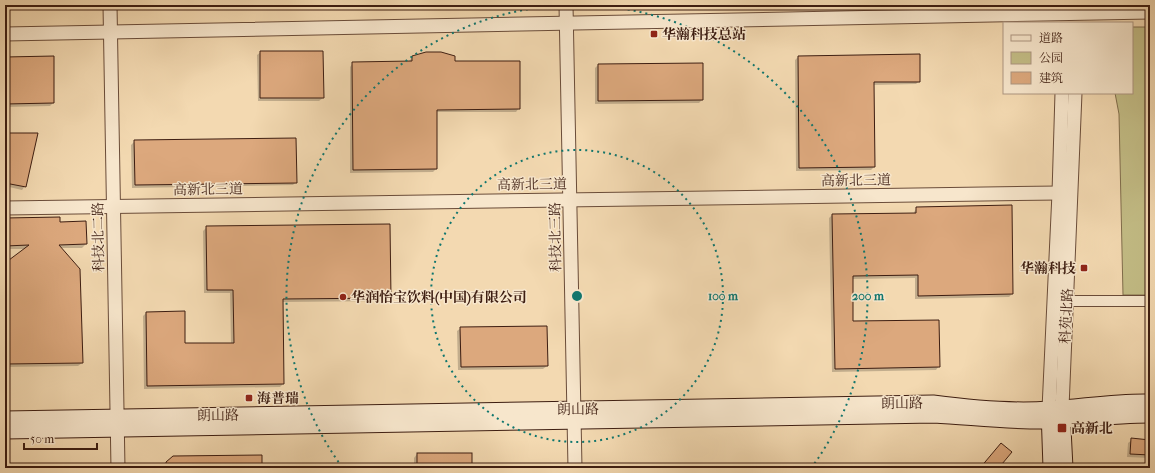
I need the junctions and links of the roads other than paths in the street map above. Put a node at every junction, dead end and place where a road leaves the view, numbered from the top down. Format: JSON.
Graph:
{"nodes":[{"id":1,"x":110,"y":5,"type":"edge"},
{"id":2,"x":566,"y":5,"type":"edge"},
{"id":3,"x":1150,"y":12,"type":"edge"},
{"id":4,"x":1065,"y":14,"type":"edge"},
{"id":5,"x":1079,"y":14,"type":"edge"},
{"id":6,"x":567,"y":23,"type":"junction"},
{"id":7,"x":111,"y":32,"type":"junction"},
{"id":8,"x":5,"y":34,"type":"edge"},
{"id":9,"x":1062,"y":94,"type":"edge"},
{"id":10,"x":1075,"y":94,"type":"edge"},
{"id":11,"x":1059,"y":193,"type":"junction"},
{"id":12,"x":570,"y":200,"type":"junction"},
{"id":13,"x":114,"y":206,"type":"junction"},
{"id":14,"x":5,"y":208,"type":"edge"},
{"id":15,"x":1067,"y":301,"type":"junction"},
{"id":16,"x":1150,"y":301,"type":"edge"},
{"id":17,"x":1150,"y":402,"type":"edge"},
{"id":18,"x":1056,"y":414,"type":"junction"},
{"id":19,"x":574,"y":415,"type":"junction"},
{"id":20,"x":1150,"y":415,"type":"edge"},
{"id":21,"x":5,"y":419,"type":"edge"},
{"id":22,"x":117,"y":423,"type":"junction"},
{"id":23,"x":5,"y":430,"type":"edge"},
{"id":24,"x":118,"y":468,"type":"edge"},
{"id":25,"x":575,"y":468,"type":"edge"},
{"id":26,"x":1051,"y":468,"type":"edge"},
{"id":27,"x":1065,"y":468,"type":"edge"}],
"edges":[{"from":1,"to":7,"type":"street","name":"科技北二路"},
{"from":2,"to":6,"type":"street","name":"科技北三路"},
{"from":3,"to":5,"type":"street"},
{"from":4,"to":5,"type":"street"},
{"from":4,"to":6,"type":"street"},
{"from":6,"to":7,"type":"street"},
{"from":6,"to":12,"type":"street","name":"科技北三路"},
{"from":7,"to":8,"type":"street"},
{"from":7,"to":13,"type":"street","name":"科技北二路"},
{"from":9,"to":11,"type":"street","name":"科苑北路"},
{"from":10,"to":15,"type":"street","name":"科苑北路"},
{"from":11,"to":12,"type":"street","name":"高新北三道"},
{"from":11,"to":18,"type":"street","name":"科苑北路"},
{"from":12,"to":13,"type":"street","name":"高新北三道"},
{"from":12,"to":19,"type":"street","name":"科技北三路"},
{"from":13,"to":14,"type":"street","name":"高新北三道"},
{"from":13,"to":22,"type":"street","name":"科技北二路"},
{"from":15,"to":16,"type":"street"},
{"from":15,"to":18,"type":"street","name":"科苑北路"},
{"from":17,"to":18,"type":"main road","name":"朗山路"},
{"from":18,"to":19,"type":"main road","name":"朗山路"},
{"from":18,"to":20,"type":"main road","name":"朗山路"},
{"from":18,"to":26,"type":"main road","name":"科苑北路"},
{"from":18,"to":27,"type":"main road","name":"科苑北路"},
{"from":19,"to":22,"type":"main road","name":"朗山路"},
{"from":19,"to":25,"type":"street","name":"科技北三路"},
{"from":21,"to":22,"type":"main road","name":"朗山路"},
{"from":22,"to":23,"type":"main road","name":"朗山路"},
{"from":22,"to":24,"type":"street","name":"科技北二路"}]}
